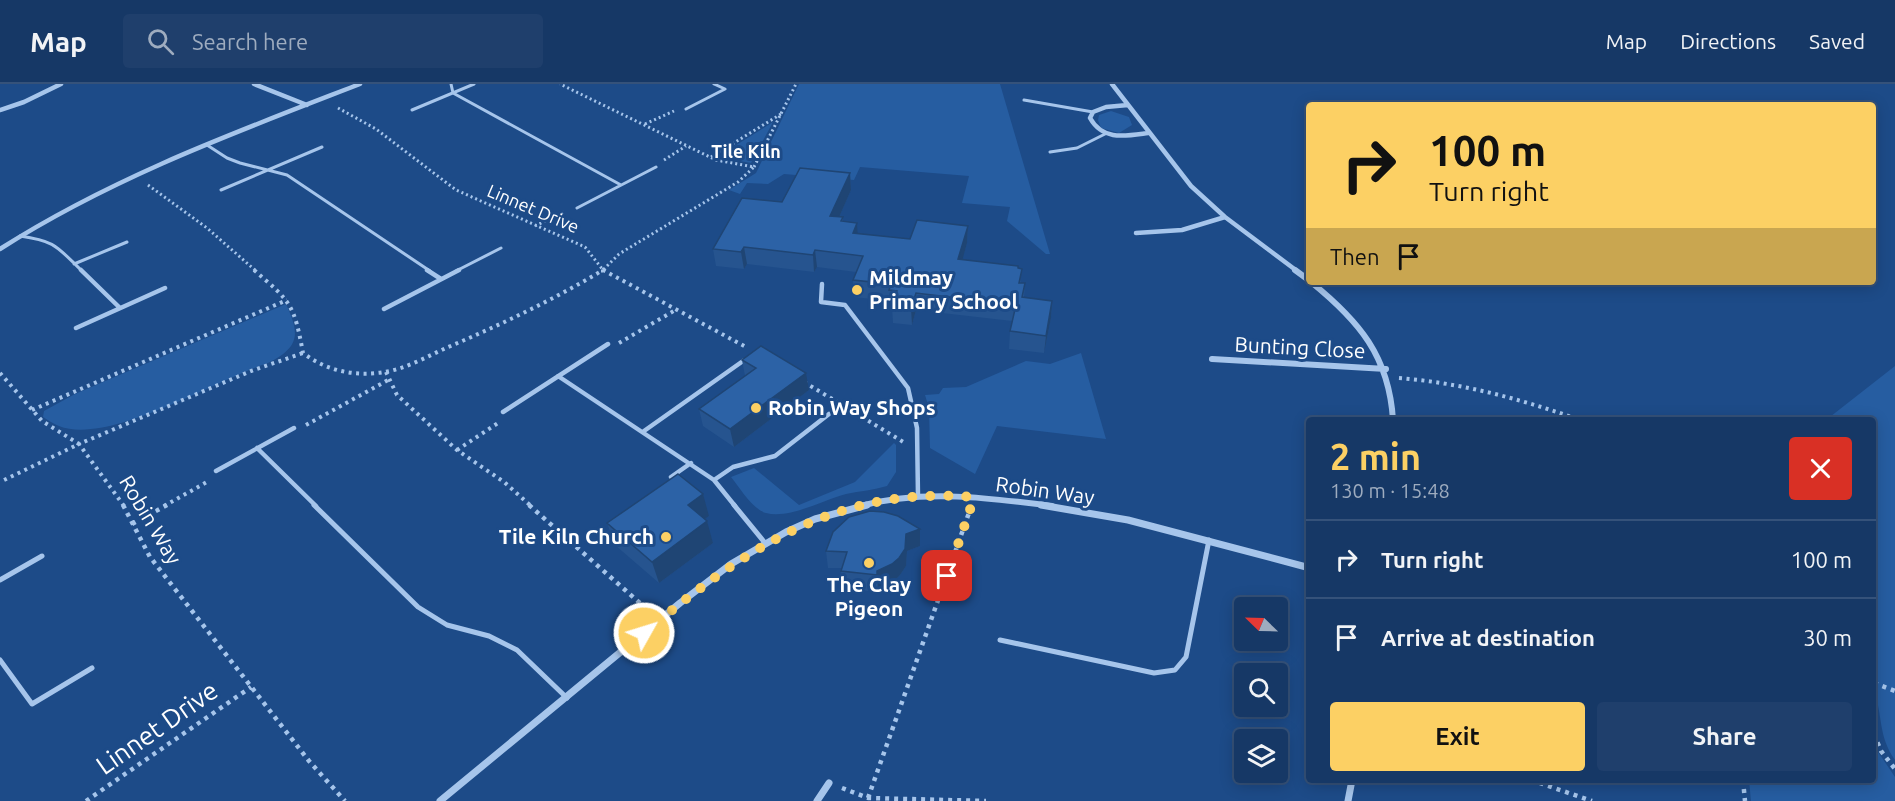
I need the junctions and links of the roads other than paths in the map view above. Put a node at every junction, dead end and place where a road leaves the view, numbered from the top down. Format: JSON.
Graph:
{"nodes":[{"id":1,"x":62,"y":84,"type":"edge"},
{"id":2,"x":254,"y":84,"type":"edge"},
{"id":3,"x":360,"y":84,"type":"edge"},
{"id":4,"x":451,"y":84,"type":"edge"},
{"id":5,"x":474,"y":84,"type":"edge"},
{"id":6,"x":716,"y":84,"type":"edge"},
{"id":7,"x":1112,"y":84,"type":"edge"},
{"id":8,"x":453,"y":93,"type":"junction"},
{"id":9,"x":1024,"y":100,"type":"dead end"},
{"id":10,"x":307,"y":105,"type":"junction"},
{"id":11,"x":1128,"y":105,"type":"junction"},
{"id":12,"x":686,"y":109,"type":"road end"},
{"id":13,"x":0,"y":110,"type":"edge"},
{"id":14,"x":412,"y":110,"type":"dead end"},
{"id":15,"x":1093,"y":112,"type":"junction"},
{"id":16,"x":1148,"y":133,"type":"junction"},
{"id":17,"x":1105,"y":134,"type":"junction"},
{"id":18,"x":207,"y":145,"type":"junction"},
{"id":19,"x":322,"y":147,"type":"dead end"},
{"id":20,"x":1050,"y":152,"type":"dead end"},
{"id":21,"x":656,"y":166,"type":"road end"},
{"id":22,"x":271,"y":169,"type":"junction"},
{"id":23,"x":621,"y":185,"type":"junction"},
{"id":24,"x":221,"y":190,"type":"dead end"},
{"id":25,"x":577,"y":208,"type":"road end"},
{"id":26,"x":1225,"y":217,"type":"junction"},
{"id":27,"x":1136,"y":233,"type":"dead end"},
{"id":28,"x":20,"y":236,"type":"junction"},
{"id":29,"x":127,"y":242,"type":"dead end"},
{"id":30,"x":501,"y":248,"type":"dead end"},
{"id":31,"x":0,"y":249,"type":"edge"},
{"id":32,"x":74,"y":264,"type":"junction"},
{"id":33,"x":1306,"y":278,"type":"edge"},
{"id":34,"x":441,"y":279,"type":"junction"},
{"id":35,"x":822,"y":284,"type":"dead end"},
{"id":36,"x":1314,"y":285,"type":"edge"},
{"id":37,"x":165,"y":288,"type":"dead end"},
{"id":38,"x":120,"y":308,"type":"junction"},
{"id":39,"x":384,"y":309,"type":"dead end"},
{"id":40,"x":76,"y":328,"type":"dead end"},
{"id":41,"x":608,"y":344,"type":"road end"},
{"id":42,"x":1212,"y":359,"type":"dead end"},
{"id":43,"x":743,"y":361,"type":"edge"},
{"id":44,"x":1386,"y":369,"type":"junction"},
{"id":45,"x":558,"y":376,"type":"junction"},
{"id":46,"x":503,"y":412,"type":"road end"},
{"id":47,"x":830,"y":414,"type":"dead end"},
{"id":48,"x":1394,"y":417,"type":"edge"},
{"id":49,"x":294,"y":428,"type":"road end"},
{"id":50,"x":644,"y":431,"type":"junction"},
{"id":51,"x":257,"y":448,"type":"junction"},
{"id":52,"x":691,"y":463,"type":"junction"},
{"id":53,"x":216,"y":471,"type":"road end"},
{"id":54,"x":671,"y":477,"type":"edge"},
{"id":55,"x":714,"y":480,"type":"junction"},
{"id":56,"x":918,"y":497,"type":"junction"},
{"id":57,"x":1209,"y":540,"type":"junction"},
{"id":58,"x":765,"y":543,"type":"junction"},
{"id":59,"x":42,"y":556,"type":"dead end"},
{"id":60,"x":1306,"y":567,"type":"edge"},
{"id":61,"x":0,"y":580,"type":"edge"},
{"id":62,"x":1000,"y":640,"type":"dead end"},
{"id":63,"x":0,"y":660,"type":"edge"},
{"id":64,"x":92,"y":668,"type":"dead end"},
{"id":65,"x":567,"y":698,"type":"junction"},
{"id":66,"x":829,"y":783,"type":"road end"},
{"id":67,"x":1351,"y":783,"type":"edge"},
{"id":68,"x":440,"y":801,"type":"edge"},
{"id":69,"x":817,"y":801,"type":"edge"},
{"id":70,"x":1348,"y":801,"type":"edge"}],
"edges":[{"from":1,"to":13,"type":"street"},
{"from":2,"to":10,"type":"street"},
{"from":3,"to":10,"type":"street"},
{"from":4,"to":8,"type":"lane"},
{"from":5,"to":8,"type":"lane"},
{"from":6,"to":12,"type":"lane"},
{"from":7,"to":11,"type":"street"},
{"from":8,"to":14,"type":"lane"},
{"from":8,"to":23,"type":"lane"},
{"from":9,"to":15,"type":"lane"},
{"from":10,"to":18,"type":"street"},
{"from":11,"to":15,"type":"street"},
{"from":11,"to":16,"type":"street"},
{"from":15,"to":17,"type":"street"},
{"from":16,"to":17,"type":"street"},
{"from":16,"to":26,"type":"street"},
{"from":17,"to":20,"type":"lane"},
{"from":18,"to":22,"type":"lane"},
{"from":18,"to":28,"type":"street"},
{"from":19,"to":22,"type":"lane"},
{"from":21,"to":23,"type":"lane"},
{"from":22,"to":24,"type":"lane"},
{"from":22,"to":34,"type":"lane"},
{"from":23,"to":25,"type":"lane"},
{"from":26,"to":27,"type":"street"},
{"from":26,"to":33,"type":"street"},
{"from":28,"to":31,"type":"street"},
{"from":28,"to":32,"type":"lane"},
{"from":29,"to":32,"type":"lane"},
{"from":30,"to":34,"type":"lane"},
{"from":32,"to":38,"type":"lane"},
{"from":34,"to":39,"type":"lane"},
{"from":35,"to":56,"type":"lane"},
{"from":36,"to":44,"type":"street"},
{"from":37,"to":38,"type":"lane"},
{"from":38,"to":40,"type":"lane"},
{"from":41,"to":45,"type":"lane"},
{"from":42,"to":44,"type":"street","name":"Bunting Close"},
{"from":43,"to":50,"type":"lane"},
{"from":44,"to":48,"type":"street"},
{"from":45,"to":46,"type":"lane"},
{"from":45,"to":50,"type":"lane"},
{"from":47,"to":55,"type":"lane"},
{"from":49,"to":51,"type":"lane"},
{"from":50,"to":52,"type":"lane"},
{"from":51,"to":53,"type":"lane"},
{"from":51,"to":65,"type":"lane"},
{"from":52,"to":54,"type":"lane"},
{"from":52,"to":55,"type":"lane"},
{"from":55,"to":58,"type":"lane"},
{"from":56,"to":57,"type":"street","name":"Robin Way"},
{"from":56,"to":58,"type":"street","name":"Robin Way"},
{"from":57,"to":60,"type":"street","name":"Robin Way"},
{"from":57,"to":62,"type":"lane"},
{"from":58,"to":65,"type":"street","name":"Robin Way"},
{"from":59,"to":61,"type":"lane"},
{"from":63,"to":64,"type":"lane"},
{"from":65,"to":68,"type":"street","name":"Robin Way"},
{"from":66,"to":69,"type":"street"},
{"from":67,"to":70,"type":"street"}]}
